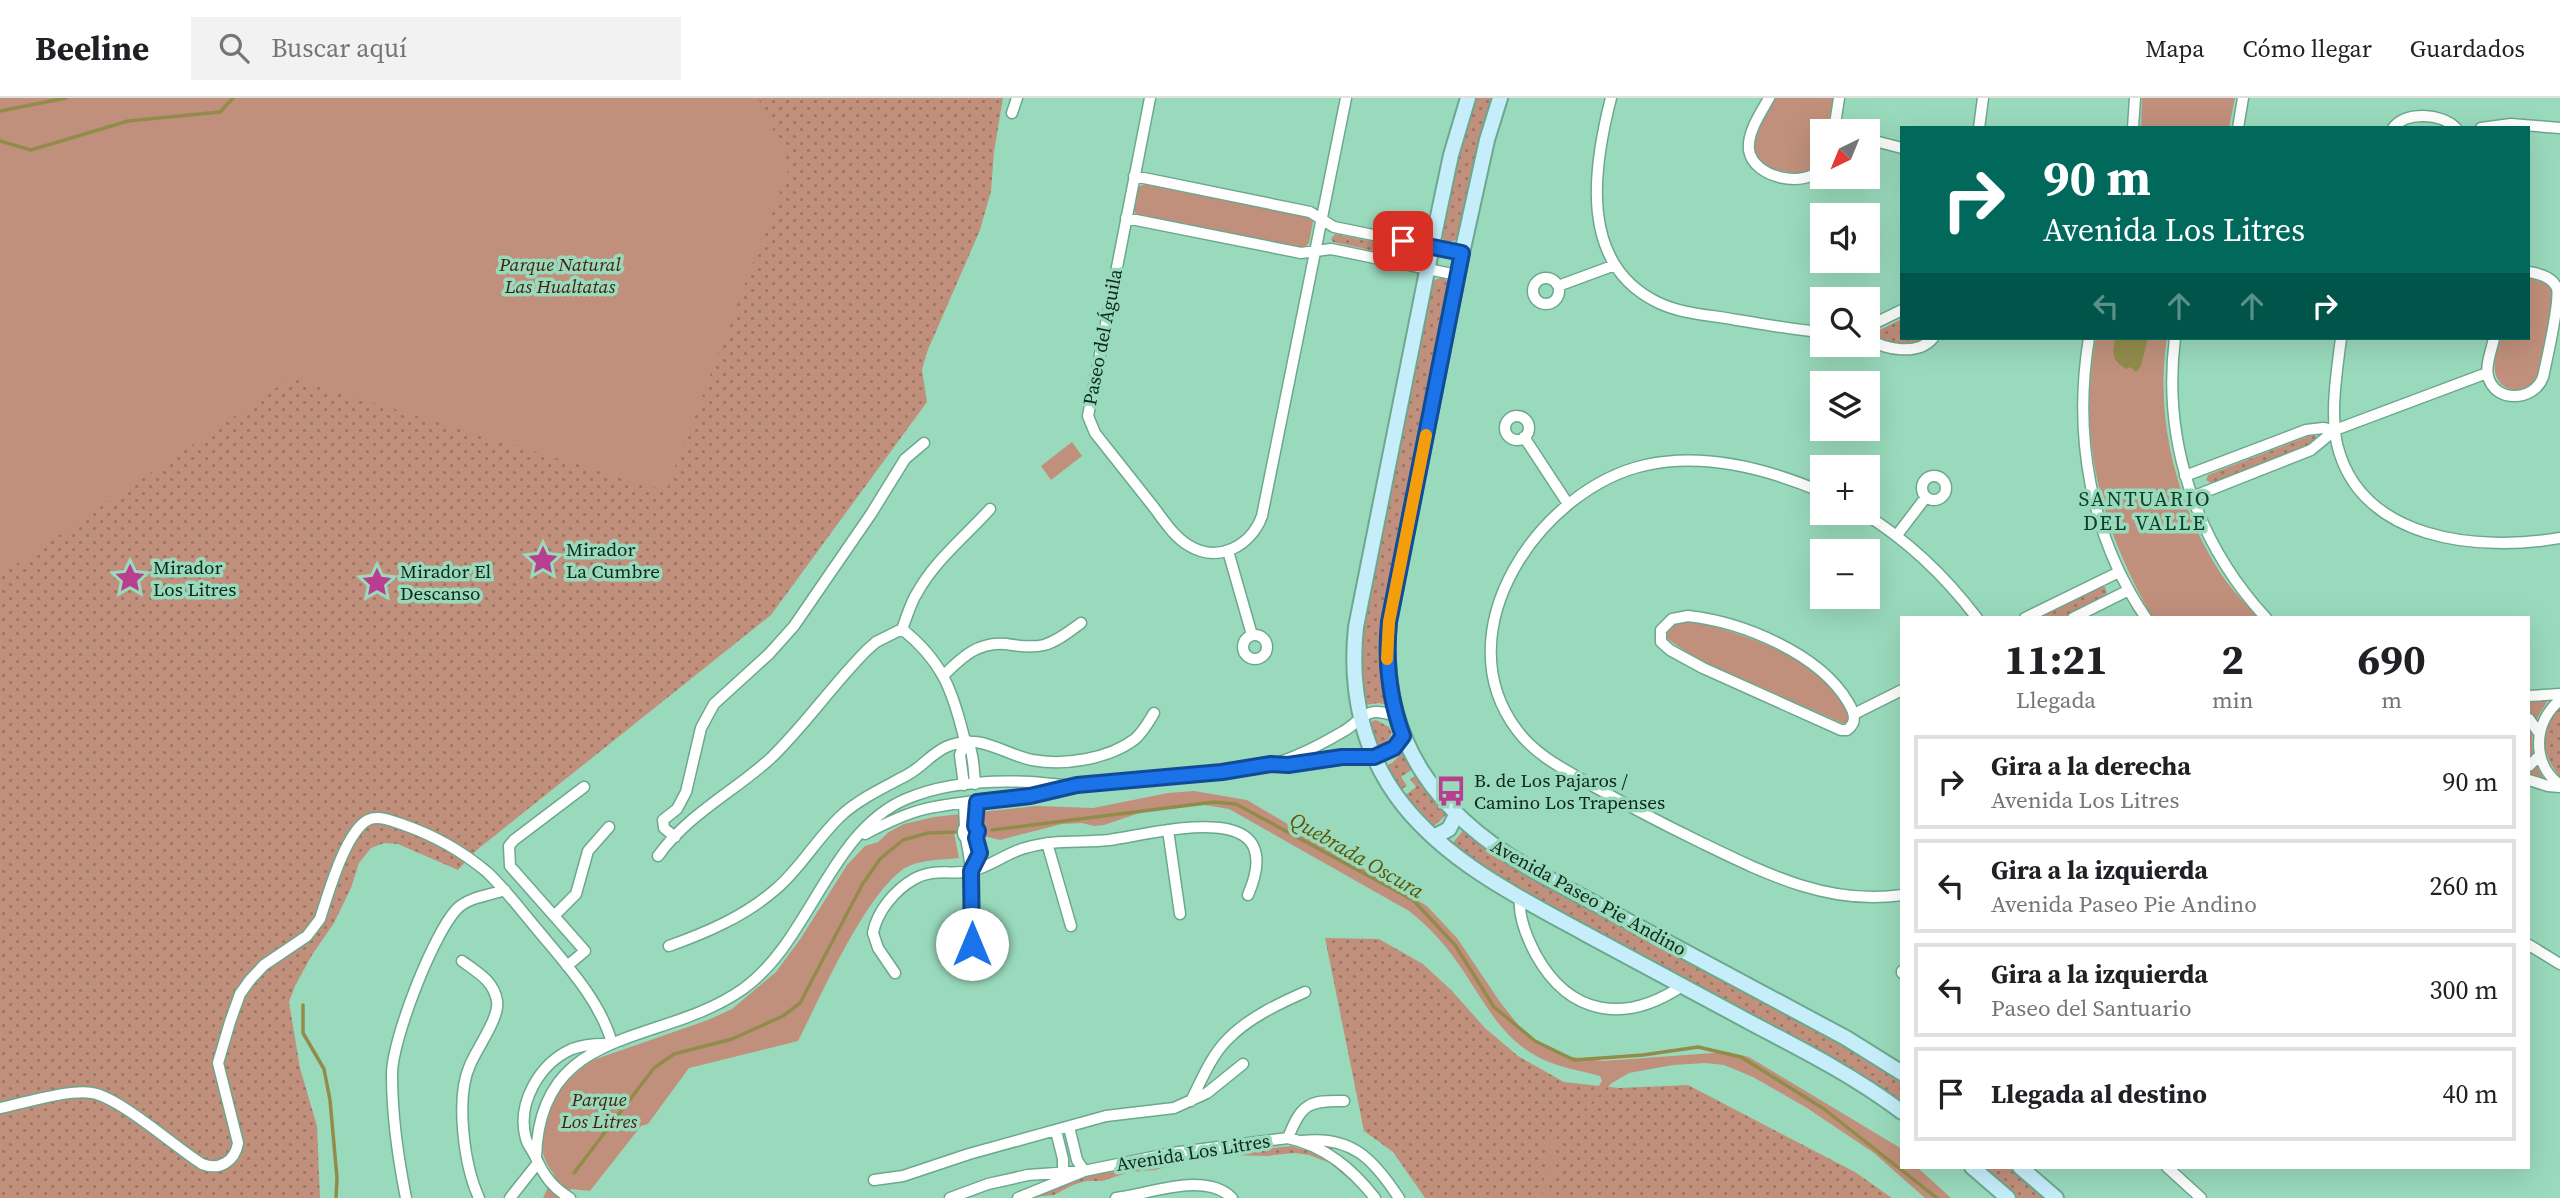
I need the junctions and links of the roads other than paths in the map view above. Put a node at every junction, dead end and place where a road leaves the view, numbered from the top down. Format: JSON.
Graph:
{"nodes":[{"id":1,"x":1017,"y":98,"type":"edge"},
{"id":2,"x":1150,"y":98,"type":"edge"},
{"id":3,"x":1346,"y":98,"type":"edge"},
{"id":4,"x":1468,"y":98,"type":"edge"},
{"id":5,"x":1500,"y":98,"type":"edge"},
{"id":6,"x":1611,"y":98,"type":"edge"},
{"id":7,"x":1769,"y":98,"type":"edge"},
{"id":8,"x":1839,"y":98,"type":"edge"},
{"id":9,"x":1983,"y":98,"type":"edge"},
{"id":10,"x":2135,"y":98,"type":"edge"},
{"id":11,"x":2243,"y":98,"type":"edge"},
{"id":12,"x":1012,"y":113,"type":"dead end"},
{"id":13,"x":1836,"y":119,"type":"edge"},
{"id":14,"x":1979,"y":126,"type":"edge"},
{"id":15,"x":2133,"y":126,"type":"edge"},
{"id":16,"x":2238,"y":126,"type":"edge"},
{"id":17,"x":2395,"y":126,"type":"edge"},
{"id":18,"x":2453,"y":126,"type":"edge"},
{"id":19,"x":2496,"y":126,"type":"edge"},
{"id":20,"x":2560,"y":128,"type":"edge"},
{"id":21,"x":1880,"y":142,"type":"edge"},
{"id":22,"x":1900,"y":147,"type":"edge"},
{"id":23,"x":1134,"y":176,"type":"junction"},
{"id":24,"x":1810,"y":177,"type":"edge"},
{"id":25,"x":1126,"y":218,"type":"junction"},
{"id":26,"x":1322,"y":220,"type":"junction"},
{"id":27,"x":1432,"y":247,"type":"junction"},
{"id":28,"x":1315,"y":251,"type":"junction"},
{"id":29,"x":1462,"y":253,"type":"junction"},
{"id":30,"x":1615,"y":265,"type":"junction"},
{"id":31,"x":1428,"y":268,"type":"junction"},
{"id":32,"x":2530,"y":272,"type":"edge"},
{"id":33,"x":1458,"y":275,"type":"junction"},
{"id":34,"x":1558,"y":286,"type":"dead end"},
{"id":35,"x":1900,"y":311,"type":"edge"},
{"id":36,"x":1880,"y":321,"type":"edge"},
{"id":37,"x":1810,"y":330,"type":"edge"},
{"id":38,"x":1931,"y":340,"type":"edge"},
{"id":39,"x":2089,"y":340,"type":"edge"},
{"id":40,"x":2175,"y":340,"type":"edge"},
{"id":41,"x":2341,"y":340,"type":"edge"},
{"id":42,"x":2494,"y":340,"type":"edge"},
{"id":43,"x":1880,"y":344,"type":"edge"},
{"id":44,"x":2487,"y":373,"type":"junction"},
{"id":45,"x":2335,"y":430,"type":"junction"},
{"id":46,"x":1524,"y":437,"type":"dead end"},
{"id":47,"x":924,"y":443,"type":"dead end"},
{"id":48,"x":2185,"y":476,"type":"junction"},
{"id":49,"x":1810,"y":488,"type":"edge"},
{"id":50,"x":1926,"y":497,"type":"dead end"},
{"id":51,"x":2192,"y":497,"type":"junction"},
{"id":52,"x":1568,"y":504,"type":"junction"},
{"id":53,"x":990,"y":509,"type":"dead end"},
{"id":54,"x":1880,"y":524,"type":"edge"},
{"id":55,"x":1897,"y":535,"type":"junction"},
{"id":56,"x":2560,"y":538,"type":"edge"},
{"id":57,"x":1228,"y":551,"type":"junction"},
{"id":58,"x":2119,"y":572,"type":"junction"},
{"id":59,"x":2129,"y":590,"type":"junction"},
{"id":60,"x":1975,"y":616,"type":"edge"},
{"id":61,"x":2029,"y":616,"type":"edge"},
{"id":62,"x":2077,"y":616,"type":"edge"},
{"id":63,"x":2145,"y":616,"type":"edge"},
{"id":64,"x":2264,"y":616,"type":"edge"},
{"id":65,"x":1081,"y":623,"type":"dead end"},
{"id":66,"x":902,"y":629,"type":"junction"},
{"id":67,"x":1252,"y":635,"type":"dead end"},
{"id":68,"x":944,"y":674,"type":"junction"},
{"id":69,"x":1900,"y":691,"type":"edge"},
{"id":70,"x":2560,"y":694,"type":"edge"},
{"id":71,"x":2530,"y":696,"type":"edge"},
{"id":72,"x":2560,"y":700,"type":"edge"},
{"id":73,"x":1154,"y":713,"type":"dead end"},
{"id":74,"x":1854,"y":714,"type":"junction"},
{"id":75,"x":1396,"y":716,"type":"junction"},
{"id":76,"x":1360,"y":719,"type":"junction"},
{"id":77,"x":2530,"y":720,"type":"edge"},
{"id":78,"x":2539,"y":733,"type":"junction"},
{"id":79,"x":1403,"y":736,"type":"junction"},
{"id":80,"x":1335,"y":737,"type":"junction"},
{"id":81,"x":965,"y":741,"type":"junction"},
{"id":82,"x":2540,"y":755,"type":"junction"},
{"id":83,"x":1342,"y":757,"type":"junction"},
{"id":84,"x":1374,"y":757,"type":"junction"},
{"id":85,"x":1271,"y":764,"type":"junction"},
{"id":86,"x":2530,"y":765,"type":"edge"},
{"id":87,"x":2530,"y":780,"type":"edge"},
{"id":88,"x":1010,"y":782,"type":"junction"},
{"id":89,"x":969,"y":785,"type":"junction"},
{"id":90,"x":1077,"y":785,"type":"junction"},
{"id":91,"x":2560,"y":786,"type":"edge"},
{"id":92,"x":584,"y":787,"type":"dead end"},
{"id":93,"x":922,"y":793,"type":"junction"},
{"id":94,"x":1008,"y":799,"type":"junction"},
{"id":95,"x":977,"y":802,"type":"junction"},
{"id":96,"x":964,"y":803,"type":"junction"},
{"id":97,"x":925,"y":809,"type":"junction"},
{"id":98,"x":1456,"y":815,"type":"junction"},
{"id":99,"x":970,"y":826,"type":"junction"},
{"id":100,"x":609,"y":827,"type":"dead end"},
{"id":101,"x":1168,"y":830,"type":"junction"},
{"id":102,"x":674,"y":837,"type":"junction"},
{"id":103,"x":1434,"y":837,"type":"junction"},
{"id":104,"x":858,"y":838,"type":"junction"},
{"id":105,"x":1047,"y":843,"type":"junction"},
{"id":106,"x":658,"y":856,"type":"dead end"},
{"id":107,"x":971,"y":871,"type":"junction"},
{"id":108,"x":505,"y":890,"type":"junction"},
{"id":109,"x":1248,"y":895,"type":"dead end"},
{"id":110,"x":1900,"y":895,"type":"edge"},
{"id":111,"x":1520,"y":898,"type":"junction"},
{"id":112,"x":1180,"y":914,"type":"dead end"},
{"id":113,"x":554,"y":916,"type":"junction"},
{"id":114,"x":1071,"y":926,"type":"dead end"},
{"id":115,"x":669,"y":946,"type":"dead end"},
{"id":116,"x":2530,"y":946,"type":"edge"},
{"id":117,"x":970,"y":954,"type":"dead end"},
{"id":118,"x":463,"y":961,"type":"dead end"},
{"id":119,"x":2560,"y":964,"type":"edge"},
{"id":120,"x":567,"y":966,"type":"junction"},
{"id":121,"x":895,"y":973,"type":"dead end"},
{"id":122,"x":1682,"y":986,"type":"junction"},
{"id":123,"x":1305,"y":992,"type":"dead end"},
{"id":124,"x":612,"y":1043,"type":"junction"},
{"id":125,"x":1243,"y":1064,"type":"dead end"},
{"id":126,"x":1900,"y":1072,"type":"edge"},
{"id":127,"x":1191,"y":1101,"type":"junction"},
{"id":128,"x":1344,"y":1101,"type":"dead end"},
{"id":129,"x":0,"y":1108,"type":"edge"},
{"id":130,"x":1900,"y":1111,"type":"edge"},
{"id":131,"x":1069,"y":1127,"type":"junction"},
{"id":132,"x":1056,"y":1131,"type":"junction"},
{"id":133,"x":1289,"y":1138,"type":"junction"},
{"id":134,"x":1302,"y":1141,"type":"junction"},
{"id":135,"x":1341,"y":1143,"type":"junction"},
{"id":136,"x":1334,"y":1159,"type":"junction"},
{"id":137,"x":536,"y":1161,"type":"junction"},
{"id":138,"x":1974,"y":1169,"type":"edge"},
{"id":139,"x":2022,"y":1169,"type":"edge"},
{"id":140,"x":2169,"y":1169,"type":"edge"},
{"id":141,"x":1063,"y":1171,"type":"junction"},
{"id":142,"x":1084,"y":1171,"type":"junction"},
{"id":143,"x":1040,"y":1173,"type":"junction"},
{"id":144,"x":874,"y":1180,"type":"dead end"},
{"id":145,"x":1044,"y":1189,"type":"junction"},
{"id":146,"x":1373,"y":1197,"type":"edge"},
{"id":147,"x":406,"y":1198,"type":"edge"},
{"id":148,"x":479,"y":1198,"type":"edge"},
{"id":149,"x":510,"y":1198,"type":"edge"},
{"id":150,"x":570,"y":1198,"type":"edge"},
{"id":151,"x":950,"y":1198,"type":"edge"},
{"id":152,"x":1018,"y":1198,"type":"edge"},
{"id":153,"x":1116,"y":1198,"type":"edge"},
{"id":154,"x":1232,"y":1198,"type":"edge"},
{"id":155,"x":1399,"y":1198,"type":"edge"},
{"id":156,"x":2008,"y":1198,"type":"edge"},
{"id":157,"x":2056,"y":1198,"type":"edge"},
{"id":158,"x":2201,"y":1198,"type":"edge"}],
"edges":[{"from":1,"to":12,"type":"street"},
{"from":2,"to":23,"type":"street","name":"Paseo del Águila"},
{"from":3,"to":26,"type":"street"},
{"from":4,"to":27,"type":"main road","name":"Avenida Paseo Pie Andino"},
{"from":5,"to":29,"type":"main road","name":"Avenida Paseo Pie Andino"},
{"from":6,"to":30,"type":"street"},
{"from":7,"to":24,"type":"street"},
{"from":8,"to":13,"type":"street"},
{"from":9,"to":14,"type":"street"},
{"from":10,"to":15,"type":"street"},
{"from":11,"to":16,"type":"street"},
{"from":17,"to":18,"type":"street"},
{"from":19,"to":20,"type":"street"},
{"from":21,"to":22,"type":"street"},
{"from":23,"to":25,"type":"street","name":"Paseo del Águila"},
{"from":23,"to":26,"type":"street"},
{"from":25,"to":28,"type":"street"},
{"from":25,"to":57,"type":"street","name":"Paseo del Águila"},
{"from":26,"to":27,"type":"street"},
{"from":26,"to":28,"type":"street"},
{"from":27,"to":29,"type":"street"},
{"from":27,"to":31,"type":"main road","name":"Avenida Paseo Pie Andino"},
{"from":28,"to":31,"type":"street"},
{"from":28,"to":57,"type":"street"},
{"from":29,"to":33,"type":"main road","name":"Avenida Paseo Pie Andino"},
{"from":30,"to":34,"type":"street"},
{"from":30,"to":37,"type":"street"},
{"from":31,"to":33,"type":"street"},
{"from":31,"to":76,"type":"main road","name":"Avenida Paseo Pie Andino"},
{"from":32,"to":44,"type":"street"},
{"from":33,"to":75,"type":"main road","name":"Avenida Paseo Pie Andino"},
{"from":35,"to":36,"type":"street"},
{"from":38,"to":43,"type":"street"},
{"from":39,"to":58,"type":"street"},
{"from":40,"to":48,"type":"street"},
{"from":41,"to":45,"type":"street"},
{"from":42,"to":44,"type":"street"},
{"from":44,"to":45,"type":"street"},
{"from":45,"to":48,"type":"street"},
{"from":45,"to":51,"type":"street"},
{"from":45,"to":56,"type":"street"},
{"from":46,"to":52,"type":"street"},
{"from":47,"to":102,"type":"street"},
{"from":48,"to":51,"type":"street"},
{"from":49,"to":52,"type":"street"},
{"from":50,"to":55,"type":"street"},
{"from":51,"to":64,"type":"street"},
{"from":52,"to":110,"type":"street"},
{"from":53,"to":66,"type":"street"},
{"from":54,"to":55,"type":"street"},
{"from":55,"to":60,"type":"street"},
{"from":57,"to":67,"type":"street"},
{"from":58,"to":59,"type":"street"},
{"from":58,"to":61,"type":"street"},
{"from":59,"to":62,"type":"street"},
{"from":59,"to":63,"type":"street"},
{"from":65,"to":68,"type":"street"},
{"from":66,"to":68,"type":"street"},
{"from":66,"to":102,"type":"street"},
{"from":68,"to":81,"type":"street"},
{"from":69,"to":74,"type":"street"},
{"from":70,"to":71,"type":"street"},
{"from":72,"to":78,"type":"street"},
{"from":73,"to":81,"type":"street"},
{"from":74,"to":74,"type":"street"},
{"from":75,"to":76,"type":"street"},
{"from":75,"to":79,"type":"main road","name":"Avenida Paseo Pie Andino"},
{"from":76,"to":80,"type":"street"},
{"from":76,"to":84,"type":"main road","name":"Avenida Paseo Pie Andino"},
{"from":77,"to":78,"type":"street"},
{"from":78,"to":82,"type":"street"},
{"from":79,"to":84,"type":"street"},
{"from":79,"to":98,"type":"main road","name":"Avenida Paseo Pie Andino"},
{"from":80,"to":83,"type":"street"},
{"from":80,"to":85,"type":"street"},
{"from":81,"to":89,"type":"street"},
{"from":81,"to":115,"type":"street"},
{"from":82,"to":86,"type":"street"},
{"from":82,"to":91,"type":"street"},
{"from":83,"to":84,"type":"street"},
{"from":83,"to":85,"type":"street"},
{"from":84,"to":103,"type":"main road","name":"Avenida Paseo Pie Andino"},
{"from":85,"to":90,"type":"street"},
{"from":87,"to":91,"type":"street"},
{"from":88,"to":89,"type":"street"},
{"from":88,"to":90,"type":"street"},
{"from":88,"to":94,"type":"street"},
{"from":89,"to":93,"type":"street"},
{"from":90,"to":94,"type":"street"},
{"from":92,"to":113,"type":"street"},
{"from":93,"to":97,"type":"street"},
{"from":93,"to":104,"type":"street"},
{"from":94,"to":95,"type":"street"},
{"from":95,"to":96,"type":"street"},
{"from":95,"to":99,"type":"street"},
{"from":96,"to":97,"type":"street"},
{"from":96,"to":99,"type":"street"},
{"from":97,"to":104,"type":"street"},
{"from":98,"to":103,"type":"main road"},
{"from":98,"to":126,"type":"main road","name":"Avenida Paseo Pie Andino"},
{"from":99,"to":107,"type":"street"},
{"from":100,"to":113,"type":"street"},
{"from":101,"to":105,"type":"street"},
{"from":101,"to":109,"type":"street"},
{"from":101,"to":112,"type":"street"},
{"from":102,"to":106,"type":"street"},
{"from":103,"to":111,"type":"main road","name":"Avenida Paseo Pie Andino"},
{"from":104,"to":124,"type":"street"},
{"from":105,"to":107,"type":"street"},
{"from":105,"to":114,"type":"street"},
{"from":107,"to":117,"type":"street"},
{"from":107,"to":121,"type":"street"},
{"from":108,"to":120,"type":"street"},
{"from":108,"to":129,"type":"street"},
{"from":108,"to":147,"type":"street"},
{"from":111,"to":122,"type":"main road","name":"Avenida Paseo Pie Andino"},
{"from":111,"to":122,"type":"street","name":"Avenida Paseo Pie Andino"},
{"from":113,"to":120,"type":"street"},
{"from":116,"to":119,"type":"street"},
{"from":118,"to":148,"type":"street"},
{"from":120,"to":124,"type":"street"},
{"from":122,"to":130,"type":"main road","name":"Avenida Paseo Pie Andino"},
{"from":123,"to":127,"type":"street"},
{"from":124,"to":137,"type":"street"},
{"from":124,"to":137,"type":"street"},
{"from":125,"to":127,"type":"street"},
{"from":127,"to":131,"type":"street"},
{"from":128,"to":133,"type":"street"},
{"from":131,"to":132,"type":"street"},
{"from":131,"to":142,"type":"street"},
{"from":132,"to":141,"type":"street"},
{"from":132,"to":144,"type":"street"},
{"from":133,"to":134,"type":"street","name":"Avenida Los Litres"},
{"from":133,"to":142,"type":"street","name":"Avenida Los Litres"},
{"from":134,"to":135,"type":"street","name":"Avenida Los Litres"},
{"from":134,"to":136,"type":"street","name":"Avenida Los Litres"},
{"from":135,"to":136,"type":"street"},
{"from":135,"to":155,"type":"street","name":"Avenida Los Litres"},
{"from":136,"to":146,"type":"street","name":"Avenida Los Litres"},
{"from":137,"to":149,"type":"street"},
{"from":137,"to":150,"type":"street"},
{"from":138,"to":156,"type":"main road"},
{"from":139,"to":157,"type":"main road"},
{"from":140,"to":158,"type":"street"},
{"from":141,"to":142,"type":"street","name":"Avenida Los Litres"},
{"from":141,"to":143,"type":"street","name":"Avenida Los Litres"},
{"from":142,"to":145,"type":"street","name":"Avenida Los Litres"},
{"from":143,"to":145,"type":"street"},
{"from":143,"to":151,"type":"street","name":"Avenida Los Litres"},
{"from":145,"to":152,"type":"street","name":"Avenida Los Litres"},
{"from":153,"to":154,"type":"street"}]}
